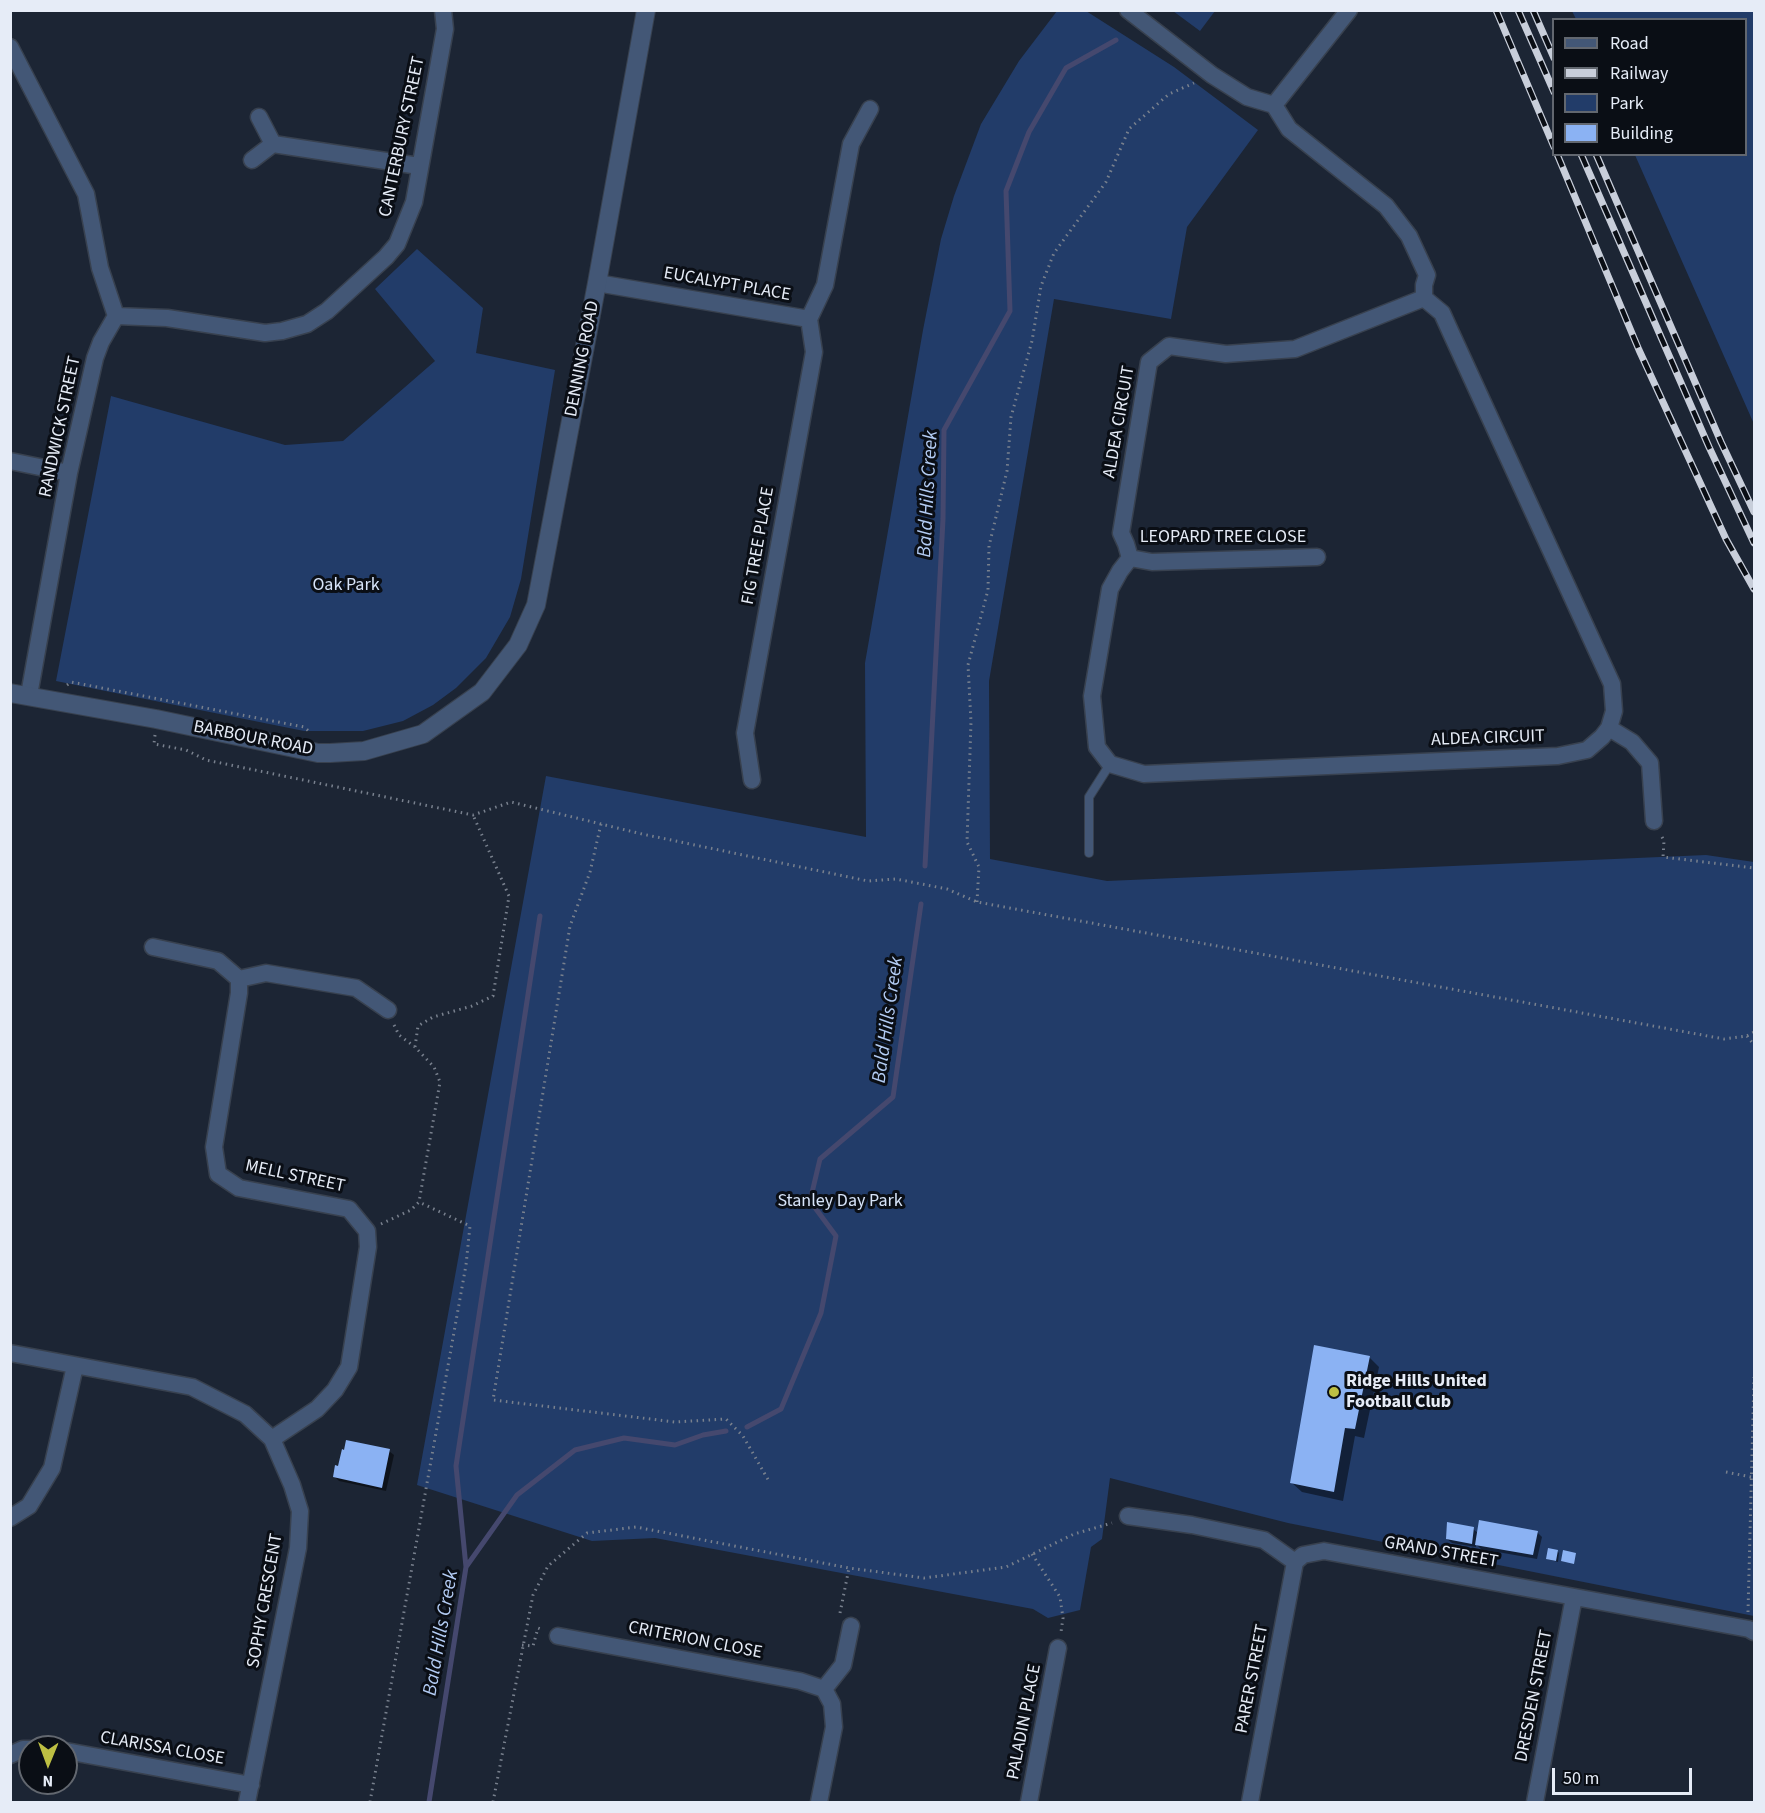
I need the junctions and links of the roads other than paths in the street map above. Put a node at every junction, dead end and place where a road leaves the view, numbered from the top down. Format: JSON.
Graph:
{"nodes":[{"id":1,"x":443,"y":10,"type":"edge"},
{"id":2,"x":646,"y":10,"type":"edge"},
{"id":3,"x":1128,"y":10,"type":"edge"},
{"id":4,"x":1349,"y":10,"type":"edge"},
{"id":5,"x":10,"y":46,"type":"edge"},
{"id":6,"x":1274,"y":105,"type":"junction"},
{"id":7,"x":870,"y":109,"type":"dead end"},
{"id":8,"x":259,"y":117,"type":"dead end"},
{"id":9,"x":273,"y":144,"type":"junction"},
{"id":10,"x":252,"y":160,"type":"dead end"},
{"id":11,"x":419,"y":166,"type":"junction"},
{"id":12,"x":597,"y":283,"type":"junction"},
{"id":13,"x":1424,"y":298,"type":"junction"},
{"id":14,"x":116,"y":316,"type":"junction"},
{"id":15,"x":809,"y":319,"type":"junction"},
{"id":16,"x":10,"y":461,"type":"edge"},
{"id":17,"x":69,"y":473,"type":"junction"},
{"id":18,"x":1317,"y":557,"type":"dead end"},
{"id":19,"x":1130,"y":558,"type":"junction"},
{"id":20,"x":482,"y":692,"type":"joint"},
{"id":21,"x":20,"y":694,"type":"edge"},
{"id":22,"x":1609,"y":728,"type":"junction"},
{"id":23,"x":1110,"y":764,"type":"junction"},
{"id":24,"x":752,"y":780,"type":"dead end"},
{"id":25,"x":1654,"y":821,"type":"road end"},
{"id":26,"x":1089,"y":853,"type":"dead end"},
{"id":27,"x":153,"y":947,"type":"dead end"},
{"id":28,"x":239,"y":979,"type":"junction"},
{"id":29,"x":388,"y":1010,"type":"road end"},
{"id":30,"x":10,"y":1353,"type":"edge"},
{"id":31,"x":75,"y":1366,"type":"junction"},
{"id":32,"x":272,"y":1439,"type":"junction"},
{"id":33,"x":1128,"y":1516,"type":"road end"},
{"id":34,"x":10,"y":1518,"type":"edge"},
{"id":35,"x":1295,"y":1562,"type":"junction"},
{"id":36,"x":1574,"y":1597,"type":"junction"},
{"id":37,"x":850,"y":1630,"type":"road end"},
{"id":38,"x":1752,"y":1631,"type":"edge"},
{"id":39,"x":558,"y":1636,"type":"dead end"},
{"id":40,"x":1058,"y":1648,"type":"road end"},
{"id":41,"x":824,"y":1689,"type":"junction"},
{"id":42,"x":78,"y":1753,"type":"edge"},
{"id":43,"x":251,"y":1785,"type":"junction"},
{"id":44,"x":247,"y":1803,"type":"edge"},
{"id":45,"x":819,"y":1803,"type":"edge"},
{"id":46,"x":1029,"y":1803,"type":"edge"},
{"id":47,"x":1250,"y":1803,"type":"edge"},
{"id":48,"x":1535,"y":1803,"type":"edge"}],
"edges":[{"from":1,"to":11,"type":"street","name":"CANTERBURY STREET"},
{"from":2,"to":12,"type":"street","name":"DENNING ROAD"},
{"from":3,"to":6,"type":"street"},
{"from":4,"to":6,"type":"street"},
{"from":5,"to":14,"type":"street"},
{"from":6,"to":13,"type":"street"},
{"from":7,"to":15,"type":"street","name":"EUCALYPT PLACE"},
{"from":8,"to":9,"type":"street"},
{"from":9,"to":10,"type":"street"},
{"from":9,"to":11,"type":"street"},
{"from":11,"to":14,"type":"street","name":"CANTERBURY STREET"},
{"from":12,"to":15,"type":"street","name":"EUCALYPT PLACE"},
{"from":12,"to":20,"type":"street","name":"DENNING ROAD"},
{"from":13,"to":19,"type":"street","name":"ALDEA CIRCUIT"},
{"from":13,"to":22,"type":"street"},
{"from":14,"to":17,"type":"street","name":"RANDWICK STREET"},
{"from":15,"to":24,"type":"street","name":"FIG TREE PLACE"},
{"from":16,"to":17,"type":"street"},
{"from":17,"to":21,"type":"street","name":"RANDWICK STREET"},
{"from":18,"to":19,"type":"street","name":"LEOPARD TREE CLOSE"},
{"from":19,"to":23,"type":"street"},
{"from":20,"to":21,"type":"street","name":"BARBOUR ROAD"},
{"from":22,"to":23,"type":"street","name":"ALDEA CIRCUIT"},
{"from":22,"to":25,"type":"street"},
{"from":23,"to":26,"type":"lane"},
{"from":27,"to":28,"type":"street"},
{"from":28,"to":29,"type":"street"},
{"from":28,"to":32,"type":"street","name":"MELL STREET"},
{"from":30,"to":31,"type":"street","name":"SOPHY CRESCENT"},
{"from":31,"to":32,"type":"street","name":"SOPHY CRESCENT"},
{"from":31,"to":34,"type":"street"},
{"from":32,"to":43,"type":"street","name":"SOPHY CRESCENT"},
{"from":33,"to":35,"type":"street"},
{"from":35,"to":36,"type":"street","name":"GRAND STREET"},
{"from":35,"to":47,"type":"street","name":"PARER STREET"},
{"from":36,"to":38,"type":"street","name":"GRAND STREET"},
{"from":36,"to":48,"type":"street","name":"DRESDEN STREET"},
{"from":37,"to":41,"type":"street"},
{"from":39,"to":41,"type":"street","name":"CRITERION CLOSE"},
{"from":40,"to":46,"type":"street","name":"PALADIN PLACE"},
{"from":41,"to":45,"type":"street"},
{"from":42,"to":43,"type":"street","name":"CLARISSA CLOSE"},
{"from":43,"to":44,"type":"street","name":"SOPHY CRESCENT"}]}
